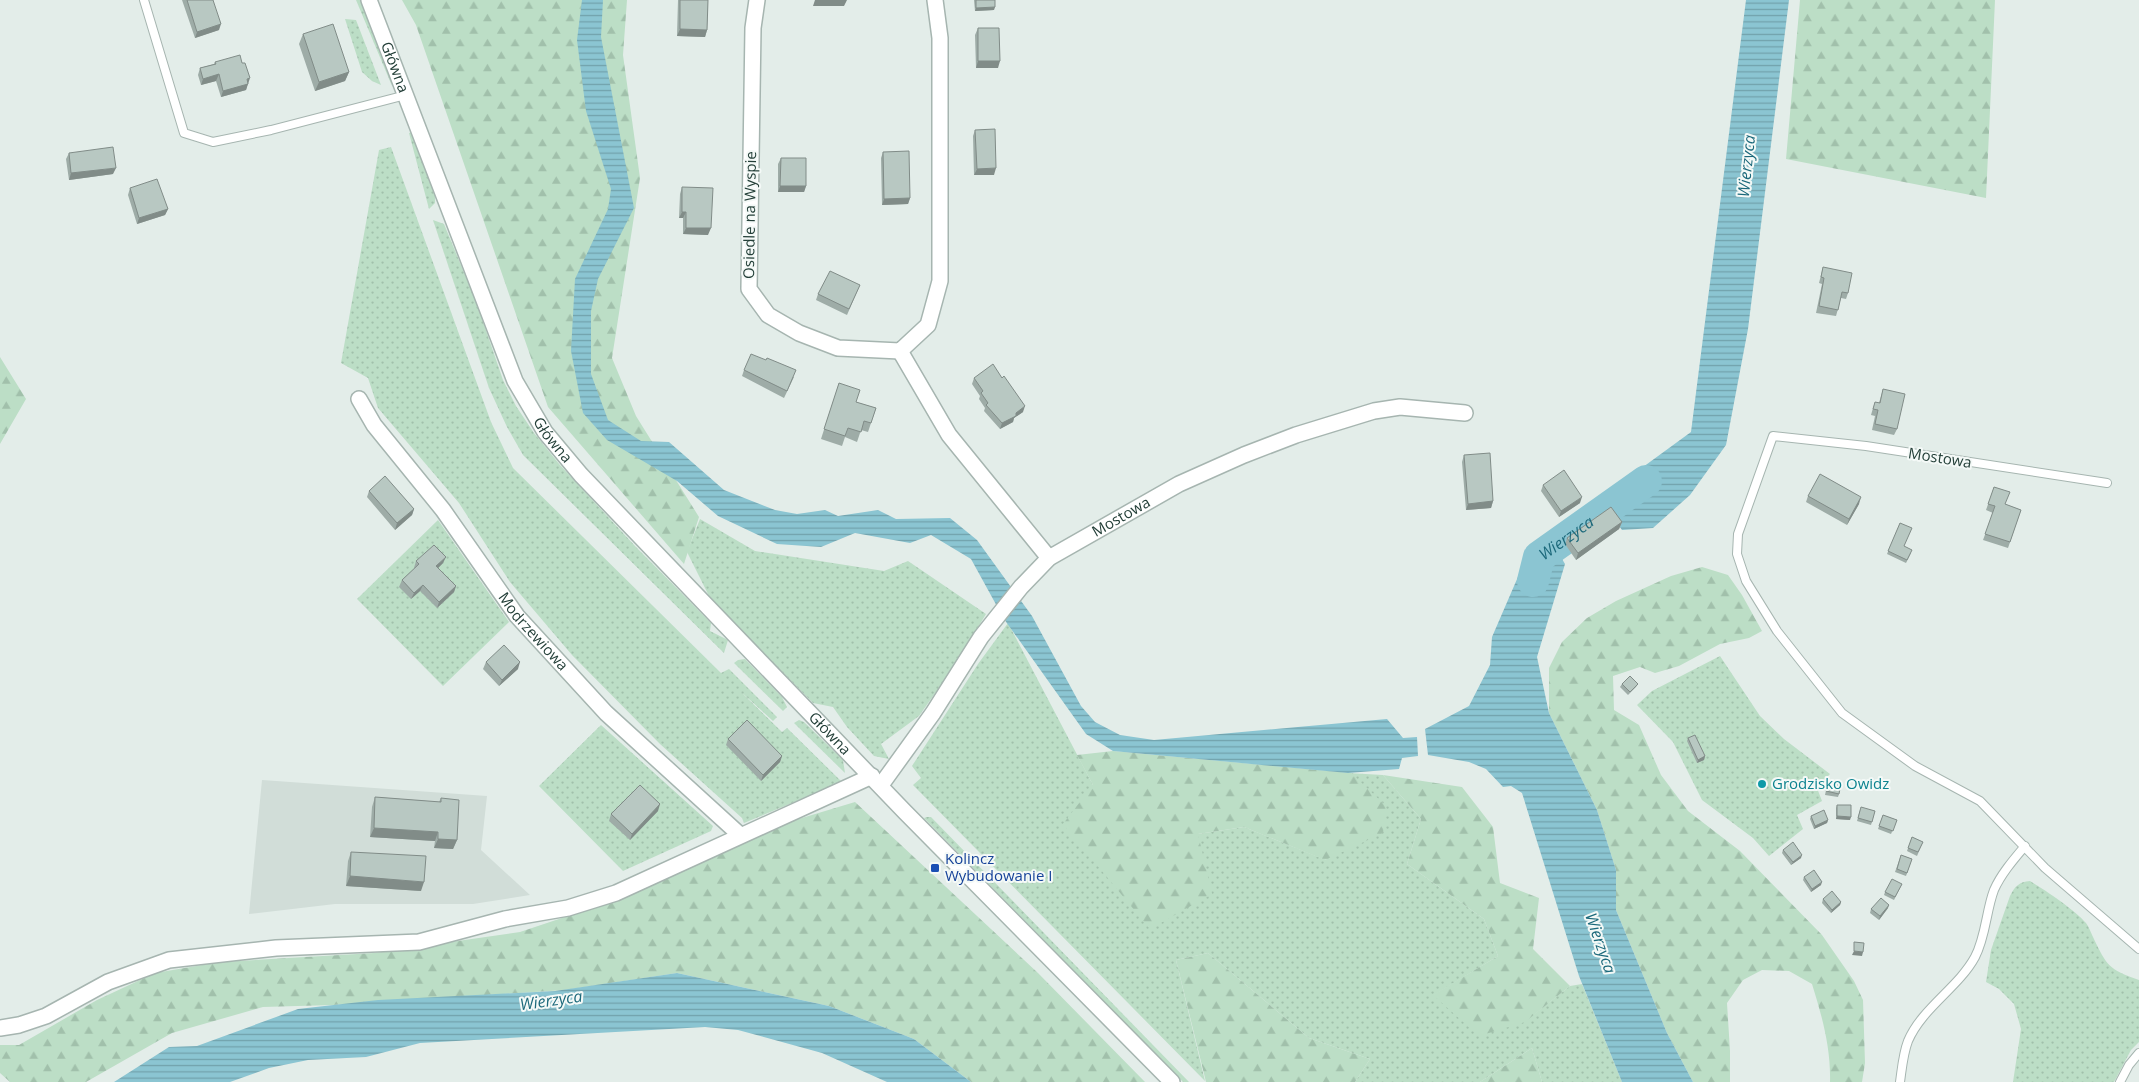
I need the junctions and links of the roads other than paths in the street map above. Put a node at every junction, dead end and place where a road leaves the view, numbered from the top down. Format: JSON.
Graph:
{"nodes":[{"id":1,"x":144,"y":0,"type":"edge"},
{"id":2,"x":369,"y":0,"type":"edge"},
{"id":3,"x":757,"y":0,"type":"edge"},
{"id":4,"x":935,"y":0,"type":"edge"},
{"id":5,"x":406,"y":95,"type":"junction"},
{"id":6,"x":900,"y":351,"type":"junction"},
{"id":7,"x":359,"y":399,"type":"dead end"},
{"id":8,"x":1466,"y":412,"type":"dead end"},
{"id":9,"x":2107,"y":483,"type":"dead end"},
{"id":10,"x":1048,"y":558,"type":"junction"},
{"id":11,"x":876,"y":781,"type":"junction"},
{"id":12,"x":740,"y":835,"type":"junction"},
{"id":13,"x":2025,"y":846,"type":"junction"},
{"id":14,"x":2139,"y":949,"type":"edge"},
{"id":15,"x":0,"y":1028,"type":"edge"},
{"id":16,"x":2139,"y":1053,"type":"edge"},
{"id":17,"x":1172,"y":1082,"type":"edge"},
{"id":18,"x":1900,"y":1082,"type":"edge"},
{"id":19,"x":2120,"y":1082,"type":"edge"}],
"edges":[{"from":1,"to":5,"type":"lane"},
{"from":2,"to":5,"type":"street","name":"Główna"},
{"from":3,"to":6,"type":"street","name":"Osiedle na Wyspie"},
{"from":4,"to":6,"type":"street"},
{"from":5,"to":11,"type":"street","name":"Główna"},
{"from":6,"to":10,"type":"street"},
{"from":7,"to":12,"type":"street","name":"Modrzewiowa"},
{"from":8,"to":10,"type":"street","name":"Mostowa"},
{"from":9,"to":13,"type":"lane","name":"Mostowa"},
{"from":10,"to":11,"type":"street","name":"Mostowa"},
{"from":11,"to":12,"type":"street"},
{"from":11,"to":17,"type":"street","name":"Główna"},
{"from":12,"to":15,"type":"street"},
{"from":13,"to":14,"type":"lane"},
{"from":13,"to":18,"type":"lane"},
{"from":16,"to":19,"type":"lane"}]}
